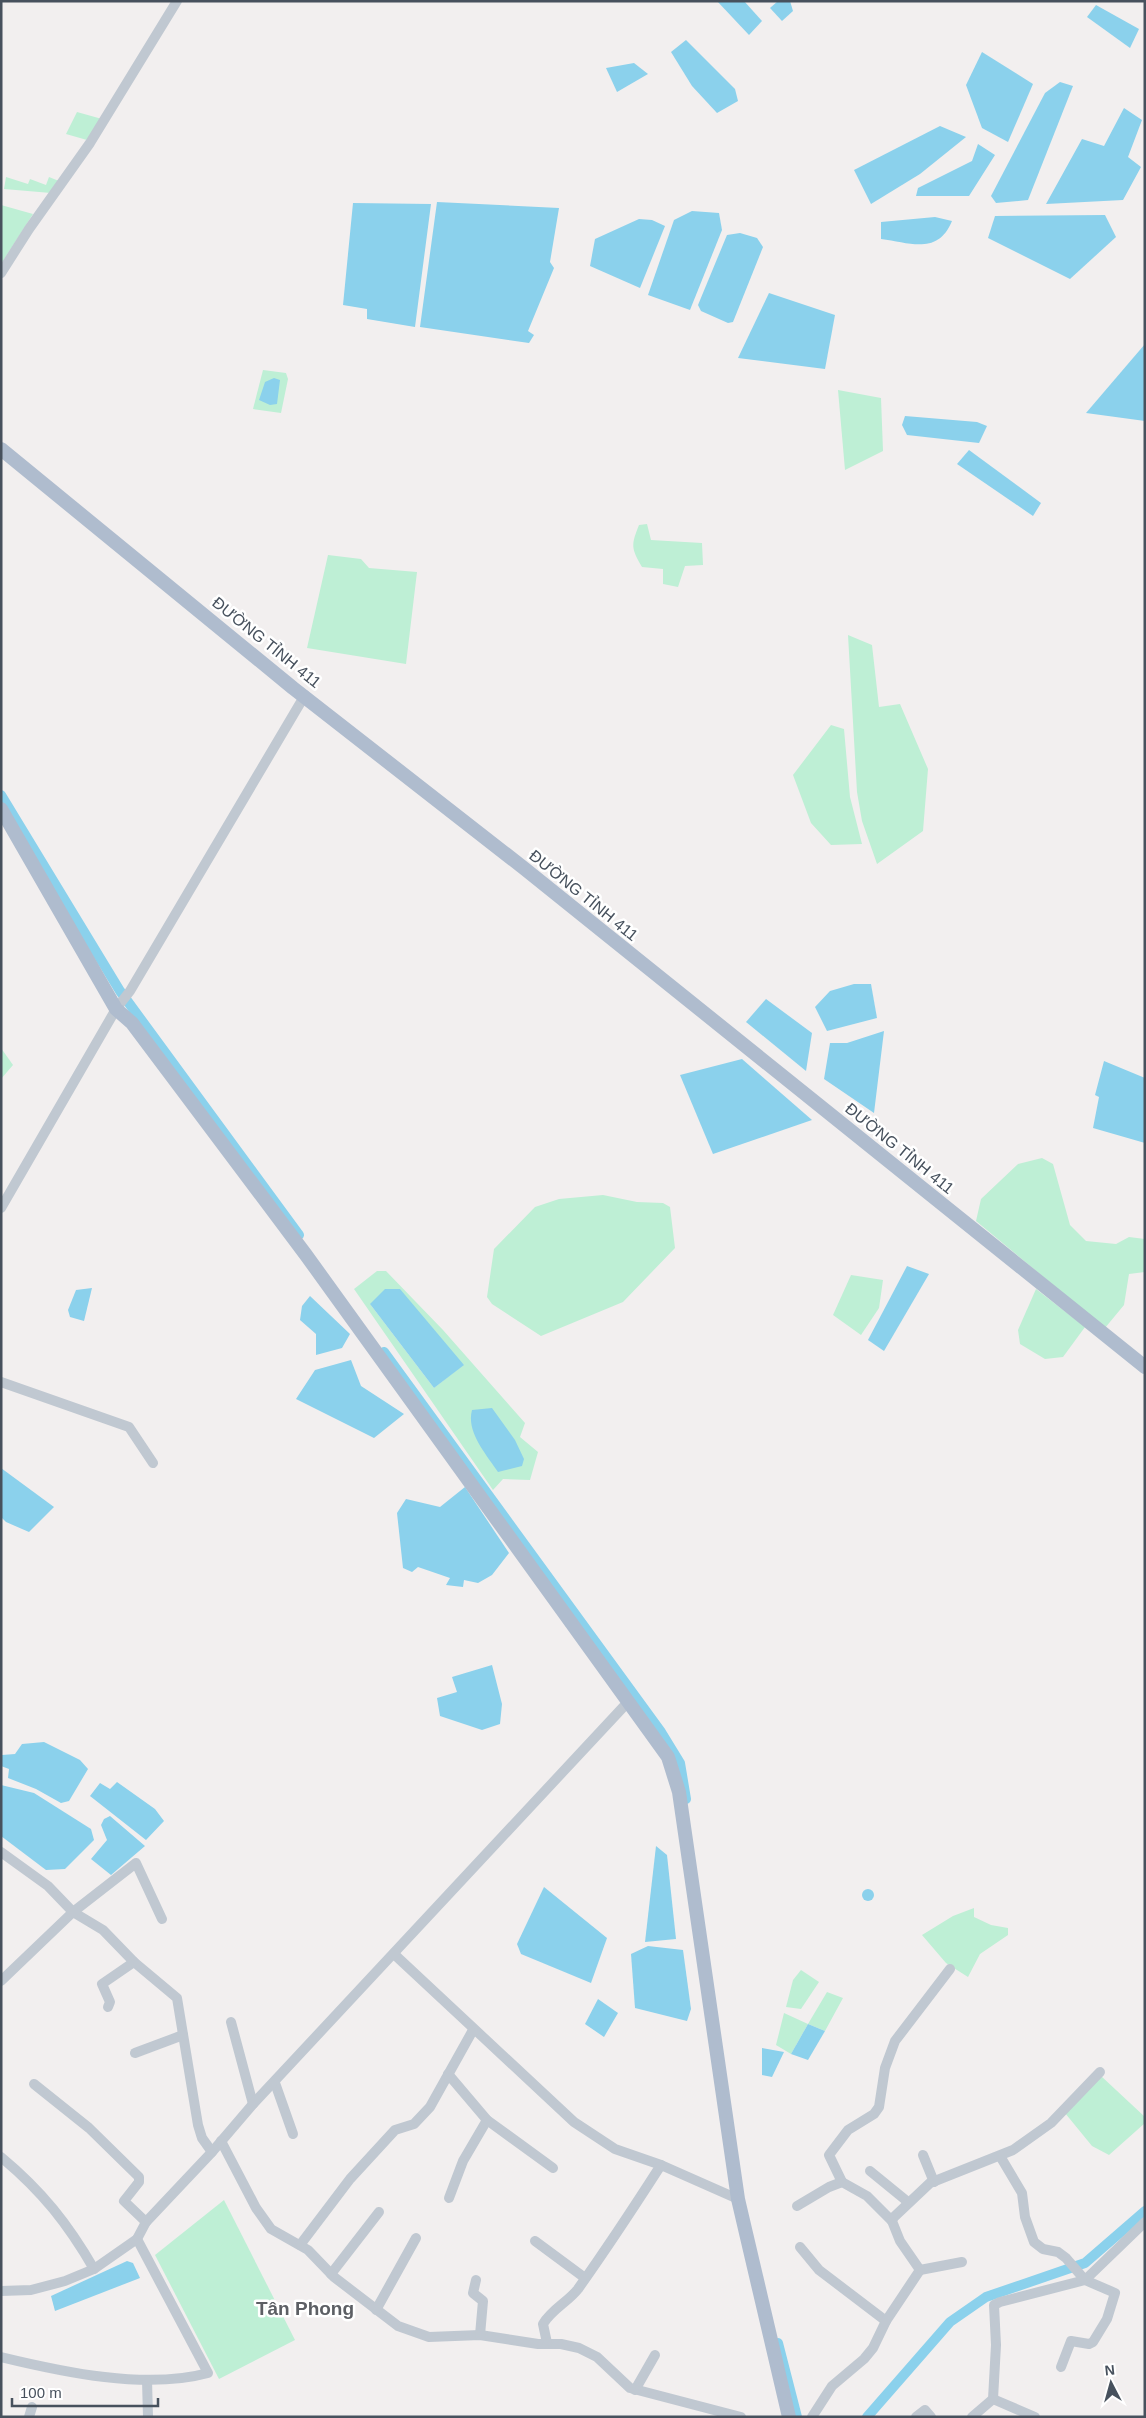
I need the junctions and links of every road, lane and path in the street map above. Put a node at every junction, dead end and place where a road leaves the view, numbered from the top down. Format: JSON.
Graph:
{"nodes":[{"id":1,"x":177,"y":1,"type":"edge"},
{"id":2,"x":1,"y":273,"type":"edge"},
{"id":3,"x":1,"y":449,"type":"edge"},
{"id":4,"x":305,"y":695,"type":"junction"},
{"id":5,"x":1,"y":809,"type":"edge"},
{"id":6,"x":116,"y":1009,"type":"junction"},
{"id":7,"x":1,"y":1208,"type":"edge"},
{"id":8,"x":1145,"y":1367,"type":"edge"},
{"id":9,"x":1,"y":1382,"type":"edge"},
{"id":10,"x":153,"y":1463,"type":"dead end"},
{"id":11,"x":627,"y":1703,"type":"junction"},
{"id":12,"x":1,"y":1852,"type":"edge"},
{"id":13,"x":73,"y":1912,"type":"junction"},
{"id":14,"x":162,"y":1919,"type":"dead end"},
{"id":15,"x":395,"y":1955,"type":"junction"},
{"id":16,"x":134,"y":1962,"type":"junction"},
{"id":17,"x":950,"y":1969,"type":"dead end"},
{"id":18,"x":1,"y":1981,"type":"edge"},
{"id":19,"x":108,"y":2008,"type":"dead end"},
{"id":20,"x":231,"y":2022,"type":"dead end"},
{"id":21,"x":473,"y":2030,"type":"junction"},
{"id":22,"x":183,"y":2035,"type":"junction"},
{"id":23,"x":135,"y":2053,"type":"dead end"},
{"id":24,"x":1100,"y":2072,"type":"dead end"},
{"id":25,"x":448,"y":2074,"type":"junction"},
{"id":26,"x":274,"y":2083,"type":"junction"},
{"id":27,"x":34,"y":2084,"type":"dead end"},
{"id":28,"x":253,"y":2104,"type":"junction"},
{"id":29,"x":487,"y":2120,"type":"junction"},
{"id":30,"x":293,"y":2134,"type":"dead end"},
{"id":31,"x":222,"y":2141,"type":"junction"},
{"id":32,"x":212,"y":2152,"type":"junction"},
{"id":33,"x":923,"y":2155,"type":"dead end"},
{"id":34,"x":1000,"y":2156,"type":"junction"},
{"id":35,"x":1,"y":2157,"type":"edge"},
{"id":36,"x":661,"y":2165,"type":"junction"},
{"id":37,"x":553,"y":2168,"type":"dead end"},
{"id":38,"x":870,"y":2171,"type":"dead end"},
{"id":39,"x":842,"y":2182,"type":"junction"},
{"id":40,"x":934,"y":2182,"type":"junction"},
{"id":41,"x":449,"y":2198,"type":"dead end"},
{"id":42,"x":738,"y":2199,"type":"junction"},
{"id":43,"x":908,"y":2202,"type":"junction"},
{"id":44,"x":797,"y":2206,"type":"dead end"},
{"id":45,"x":379,"y":2212,"type":"dead end"},
{"id":46,"x":892,"y":2221,"type":"junction"},
{"id":47,"x":146,"y":2222,"type":"junction"},
{"id":48,"x":1145,"y":2222,"type":"edge"},
{"id":49,"x":416,"y":2238,"type":"dead end"},
{"id":50,"x":137,"y":2239,"type":"junction"},
{"id":51,"x":535,"y":2241,"type":"dead end"},
{"id":52,"x":300,"y":2245,"type":"junction"},
{"id":53,"x":800,"y":2247,"type":"dead end"},
{"id":54,"x":962,"y":2262,"type":"dead end"},
{"id":55,"x":94,"y":2269,"type":"junction"},
{"id":56,"x":920,"y":2270,"type":"junction"},
{"id":57,"x":331,"y":2274,"type":"junction"},
{"id":58,"x":585,"y":2278,"type":"junction"},
{"id":59,"x":476,"y":2280,"type":"dead end"},
{"id":60,"x":1085,"y":2280,"type":"junction"},
{"id":61,"x":1,"y":2290,"type":"edge"},
{"id":62,"x":376,"y":2310,"type":"junction"},
{"id":63,"x":886,"y":2321,"type":"junction"},
{"id":64,"x":480,"y":2335,"type":"junction"},
{"id":65,"x":547,"y":2343,"type":"junction"},
{"id":66,"x":655,"y":2355,"type":"dead end"},
{"id":67,"x":1,"y":2357,"type":"edge"},
{"id":68,"x":1062,"y":2367,"type":"dead end"},
{"id":69,"x":147,"y":2380,"type":"junction"},
{"id":70,"x":636,"y":2390,"type":"junction"},
{"id":71,"x":993,"y":2399,"type":"junction"},
{"id":72,"x":148,"y":2417,"type":"edge"},
{"id":73,"x":740,"y":2417,"type":"edge"},
{"id":74,"x":789,"y":2417,"type":"edge"},
{"id":75,"x":812,"y":2417,"type":"edge"},
{"id":76,"x":916,"y":2417,"type":"edge"},
{"id":77,"x":931,"y":2417,"type":"edge"},
{"id":78,"x":972,"y":2417,"type":"edge"},
{"id":79,"x":1035,"y":2417,"type":"edge"}],
"edges":[{"from":1,"to":2,"type":"street"},
{"from":3,"to":4,"type":"main road","name":"ĐƯỜNG TỈNH 411"},
{"from":4,"to":6,"type":"street"},
{"from":4,"to":8,"type":"main road","name":"ĐƯỜNG TỈNH 411"},
{"from":5,"to":6,"type":"main road"},
{"from":6,"to":7,"type":"street"},
{"from":6,"to":11,"type":"main road"},
{"from":9,"to":10,"type":"street"},
{"from":11,"to":15,"type":"street"},
{"from":11,"to":42,"type":"main road"},
{"from":12,"to":13,"type":"street"},
{"from":13,"to":14,"type":"street"},
{"from":13,"to":16,"type":"street"},
{"from":13,"to":18,"type":"street"},
{"from":15,"to":21,"type":"street"},
{"from":15,"to":26,"type":"street"},
{"from":16,"to":19,"type":"street"},
{"from":16,"to":22,"type":"street"},
{"from":17,"to":39,"type":"street"},
{"from":20,"to":28,"type":"street"},
{"from":21,"to":25,"type":"street"},
{"from":21,"to":36,"type":"street"},
{"from":22,"to":23,"type":"street"},
{"from":22,"to":32,"type":"street"},
{"from":24,"to":34,"type":"street"},
{"from":25,"to":29,"type":"street"},
{"from":25,"to":52,"type":"street"},
{"from":26,"to":28,"type":"street"},
{"from":26,"to":30,"type":"street"},
{"from":27,"to":47,"type":"street"},
{"from":28,"to":31,"type":"street"},
{"from":29,"to":37,"type":"street"},
{"from":29,"to":41,"type":"street"},
{"from":31,"to":32,"type":"street"},
{"from":31,"to":52,"type":"street"},
{"from":32,"to":47,"type":"street"},
{"from":33,"to":40,"type":"street"},
{"from":34,"to":40,"type":"street"},
{"from":34,"to":60,"type":"street"},
{"from":35,"to":55,"type":"street"},
{"from":36,"to":42,"type":"street"},
{"from":36,"to":58,"type":"street"},
{"from":38,"to":43,"type":"street"},
{"from":39,"to":44,"type":"street"},
{"from":39,"to":46,"type":"street"},
{"from":40,"to":43,"type":"street"},
{"from":42,"to":74,"type":"main road"},
{"from":43,"to":46,"type":"street"},
{"from":45,"to":57,"type":"street"},
{"from":46,"to":56,"type":"street"},
{"from":47,"to":50,"type":"street"},
{"from":48,"to":60,"type":"street"},
{"from":49,"to":62,"type":"street"},
{"from":50,"to":55,"type":"street"},
{"from":50,"to":69,"type":"street"},
{"from":51,"to":58,"type":"street"},
{"from":52,"to":57,"type":"street"},
{"from":53,"to":63,"type":"street"},
{"from":54,"to":56,"type":"street"},
{"from":55,"to":61,"type":"street"},
{"from":56,"to":63,"type":"street"},
{"from":57,"to":62,"type":"street"},
{"from":58,"to":65,"type":"street"},
{"from":59,"to":64,"type":"street"},
{"from":60,"to":68,"type":"street"},
{"from":60,"to":71,"type":"street"},
{"from":62,"to":64,"type":"street"},
{"from":63,"to":75,"type":"street"},
{"from":64,"to":65,"type":"street"},
{"from":65,"to":70,"type":"street"},
{"from":66,"to":70,"type":"street"},
{"from":67,"to":69,"type":"street"},
{"from":69,"to":72,"type":"street"},
{"from":70,"to":73,"type":"street"},
{"from":71,"to":78,"type":"street"},
{"from":71,"to":79,"type":"street"},
{"from":76,"to":77,"type":"street"}]}
